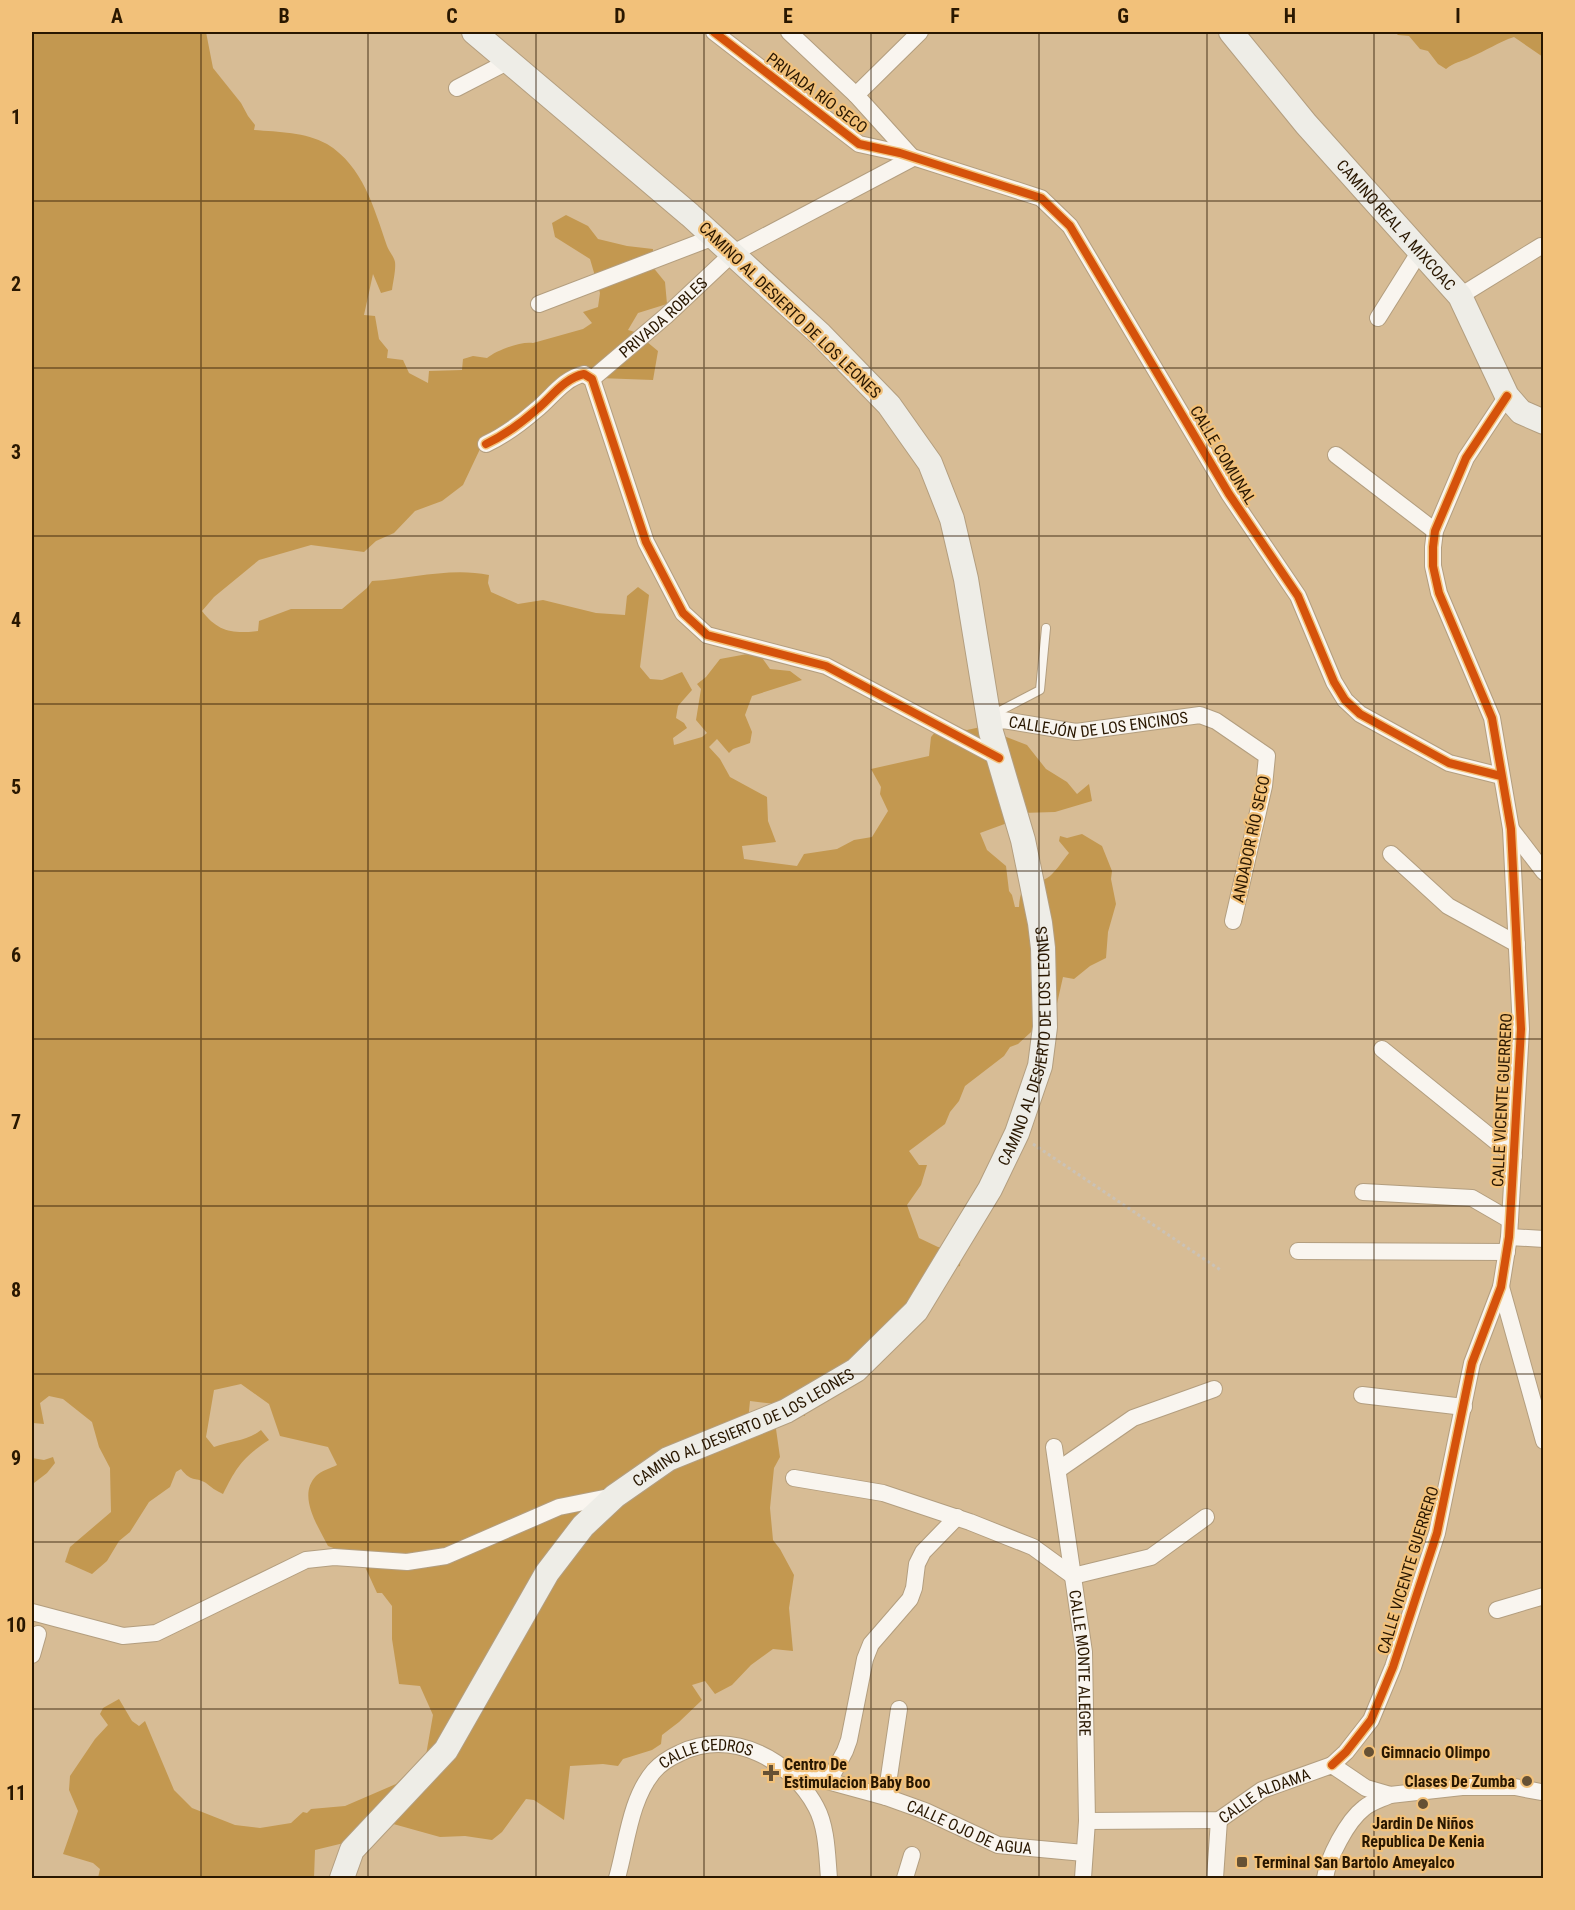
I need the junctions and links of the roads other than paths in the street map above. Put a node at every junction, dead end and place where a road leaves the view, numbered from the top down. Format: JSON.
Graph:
{"nodes":[{"id":1,"x":474,"y":32,"type":"edge"},
{"id":2,"x":714,"y":32,"type":"edge"},
{"id":3,"x":789,"y":32,"type":"edge"},
{"id":4,"x":920,"y":32,"type":"edge"},
{"id":5,"x":1231,"y":32,"type":"edge"},
{"id":6,"x":509,"y":61,"type":"junction"},
{"id":7,"x":457,"y":88,"type":"dead end"},
{"id":8,"x":856,"y":95,"type":"junction"},
{"id":9,"x":913,"y":158,"type":"junction"},
{"id":10,"x":714,"y":237,"type":"junction"},
{"id":11,"x":1541,"y":246,"type":"dead end"},
{"id":12,"x":1420,"y":251,"type":"junction"},
{"id":13,"x":733,"y":253,"type":"junction"},
{"id":14,"x":1460,"y":296,"type":"junction"},
{"id":15,"x":539,"y":304,"type":"dead end"},
{"id":16,"x":1378,"y":318,"type":"dead end"},
{"id":17,"x":588,"y":376,"type":"junction"},
{"id":18,"x":1507,"y":396,"type":"junction"},
{"id":19,"x":1544,"y":422,"type":"edge"},
{"id":20,"x":486,"y":444,"type":"dead end"},
{"id":21,"x":1336,"y":455,"type":"dead end"},
{"id":22,"x":1435,"y":531,"type":"junction"},
{"id":23,"x":1046,"y":628,"type":"dead end"},
{"id":24,"x":988,"y":720,"type":"junction"},
{"id":25,"x":1266,"y":756,"type":"joint"},
{"id":26,"x":999,"y":758,"type":"junction"},
{"id":27,"x":1501,"y":776,"type":"junction"},
{"id":28,"x":1511,"y":830,"type":"junction"},
{"id":29,"x":1390,"y":854,"type":"dead end"},
{"id":30,"x":1544,"y":872,"type":"edge"},
{"id":31,"x":1233,"y":921,"type":"dead end"},
{"id":32,"x":1517,"y":944,"type":"junction"},
{"id":33,"x":1382,"y":1049,"type":"dead end"},
{"id":34,"x":1514,"y":1156,"type":"junction"},
{"id":35,"x":1363,"y":1192,"type":"dead end"},
{"id":36,"x":1510,"y":1220,"type":"junction"},
{"id":37,"x":1544,"y":1239,"type":"edge"},
{"id":38,"x":1508,"y":1245,"type":"junction"},
{"id":39,"x":1298,"y":1251,"type":"dead end"},
{"id":40,"x":1501,"y":1287,"type":"junction"},
{"id":41,"x":1214,"y":1389,"type":"dead end"},
{"id":42,"x":1362,"y":1395,"type":"dead end"},
{"id":43,"x":1464,"y":1407,"type":"junction"},
{"id":44,"x":1544,"y":1441,"type":"edge"},
{"id":45,"x":1054,"y":1447,"type":"dead end"},
{"id":46,"x":1058,"y":1470,"type":"junction"},
{"id":47,"x":794,"y":1478,"type":"dead end"},
{"id":48,"x":615,"y":1496,"type":"junction"},
{"id":49,"x":957,"y":1517,"type":"junction"},
{"id":50,"x":1206,"y":1517,"type":"dead end"},
{"id":51,"x":1073,"y":1576,"type":"junction"},
{"id":52,"x":1544,"y":1596,"type":"edge"},
{"id":53,"x":1497,"y":1610,"type":"dead end"},
{"id":54,"x":32,"y":1612,"type":"edge"},
{"id":55,"x":38,"y":1634,"type":"dead end"},
{"id":56,"x":32,"y":1655,"type":"edge"},
{"id":57,"x":899,"y":1709,"type":"dead end"},
{"id":58,"x":1332,"y":1765,"type":"junction"},
{"id":59,"x":787,"y":1770,"type":"junction"},
{"id":60,"x":829,"y":1781,"type":"junction"},
{"id":61,"x":1543,"y":1791,"type":"edge"},
{"id":62,"x":1390,"y":1795,"type":"junction"},
{"id":63,"x":886,"y":1797,"type":"junction"},
{"id":64,"x":1219,"y":1820,"type":"junction"},
{"id":65,"x":1087,"y":1821,"type":"junction"},
{"id":66,"x":1084,"y":1853,"type":"junction"},
{"id":67,"x":912,"y":1855,"type":"dead end"},
{"id":68,"x":342,"y":1878,"type":"edge"},
{"id":69,"x":617,"y":1878,"type":"edge"},
{"id":70,"x":829,"y":1878,"type":"edge"},
{"id":71,"x":905,"y":1878,"type":"edge"},
{"id":72,"x":1083,"y":1878,"type":"edge"},
{"id":73,"x":1215,"y":1878,"type":"edge"},
{"id":74,"x":1325,"y":1878,"type":"edge"}],
"edges":[{"from":1,"to":6,"type":"main road","name":"CAMINO AL DESIERTO DE LOS LEONES"},
{"from":2,"to":9,"type":"street","name":"PRIVADA RÍO SECO"},
{"from":3,"to":8,"type":"street"},
{"from":4,"to":8,"type":"street"},
{"from":5,"to":12,"type":"main road","name":"CAMINO REAL A MIXCOAC"},
{"from":6,"to":7,"type":"street"},
{"from":6,"to":10,"type":"main road","name":"CAMINO AL DESIERTO DE LOS LEONES"},
{"from":8,"to":9,"type":"street"},
{"from":9,"to":13,"type":"street"},
{"from":9,"to":27,"type":"street","name":"CALLE COMUNAL"},
{"from":10,"to":13,"type":"main road","name":"CAMINO AL DESIERTO DE LOS LEONES"},
{"from":10,"to":15,"type":"street"},
{"from":11,"to":14,"type":"street"},
{"from":12,"to":14,"type":"main road","name":"CAMINO REAL A MIXCOAC"},
{"from":12,"to":16,"type":"street"},
{"from":13,"to":17,"type":"street","name":"PRIVADA ROBLES"},
{"from":13,"to":24,"type":"main road","name":"CAMINO AL DESIERTO DE LOS LEONES"},
{"from":14,"to":18,"type":"main road","name":"CAMINO REAL A MIXCOAC"},
{"from":17,"to":20,"type":"street","name":"PRIVADA ROBLES"},
{"from":17,"to":26,"type":"street"},
{"from":18,"to":19,"type":"main road","name":"CAMINO REAL A MIXCOAC"},
{"from":18,"to":22,"type":"street","name":"CALLE VICENTE GUERRERO"},
{"from":21,"to":22,"type":"street"},
{"from":22,"to":27,"type":"street","name":"CALLE VICENTE GUERRERO"},
{"from":23,"to":24,"type":"lane"},
{"from":24,"to":25,"type":"street","name":"CALLEJÓN DE LOS ENCINOS"},
{"from":24,"to":26,"type":"main road","name":"CAMINO AL DESIERTO DE LOS LEONES"},
{"from":25,"to":31,"type":"street","name":"ANDADOR RÍO SECO"},
{"from":26,"to":48,"type":"main road","name":"CAMINO AL DESIERTO DE LOS LEONES"},
{"from":27,"to":28,"type":"street","name":"CALLE VICENTE GUERRERO"},
{"from":28,"to":30,"type":"street"},
{"from":28,"to":32,"type":"street","name":"CALLE VICENTE GUERRERO"},
{"from":29,"to":32,"type":"street"},
{"from":32,"to":34,"type":"street","name":"CALLE VICENTE GUERRERO"},
{"from":33,"to":34,"type":"street"},
{"from":34,"to":36,"type":"street","name":"CALLE VICENTE GUERRERO"},
{"from":35,"to":36,"type":"street"},
{"from":36,"to":38,"type":"street","name":"CALLE VICENTE GUERRERO"},
{"from":37,"to":38,"type":"street"},
{"from":38,"to":39,"type":"street"},
{"from":38,"to":40,"type":"street","name":"CALLE VICENTE GUERRERO"},
{"from":40,"to":43,"type":"street","name":"CALLE VICENTE GUERRERO"},
{"from":40,"to":44,"type":"street"},
{"from":41,"to":46,"type":"street"},
{"from":42,"to":43,"type":"street"},
{"from":43,"to":58,"type":"street","name":"CALLE VICENTE GUERRERO"},
{"from":45,"to":46,"type":"street","name":"CALLE MONTE ALEGRE"},
{"from":46,"to":51,"type":"street","name":"CALLE MONTE ALEGRE"},
{"from":47,"to":49,"type":"street"},
{"from":48,"to":54,"type":"street"},
{"from":48,"to":68,"type":"main road","name":"CAMINO AL DESIERTO DE LOS LEONES"},
{"from":49,"to":51,"type":"street"},
{"from":49,"to":60,"type":"street"},
{"from":50,"to":51,"type":"street"},
{"from":51,"to":65,"type":"street","name":"CALLE MONTE ALEGRE"},
{"from":52,"to":53,"type":"street"},
{"from":55,"to":56,"type":"street"},
{"from":57,"to":63,"type":"street"},
{"from":58,"to":62,"type":"street","name":"CALLE ALDAMA"},
{"from":58,"to":64,"type":"street","name":"CALLE ALDAMA"},
{"from":59,"to":60,"type":"street","name":"CALLE OJO DE AGUA"},
{"from":59,"to":69,"type":"street","name":"CALLE CEDROS"},
{"from":59,"to":70,"type":"street","name":"CALLE CEDROS"},
{"from":60,"to":63,"type":"street","name":"CALLE OJO DE AGUA"},
{"from":61,"to":62,"type":"street","name":"CALLE ALDAMA"},
{"from":62,"to":74,"type":"street"},
{"from":63,"to":66,"type":"street","name":"CALLE OJO DE AGUA"},
{"from":64,"to":65,"type":"street","name":"CALLE ALDAMA"},
{"from":64,"to":73,"type":"street"},
{"from":65,"to":66,"type":"street","name":"CALLE MONTE ALEGRE"},
{"from":66,"to":72,"type":"street","name":"CALLE MONTE ALEGRE"},
{"from":67,"to":71,"type":"street"}]}
